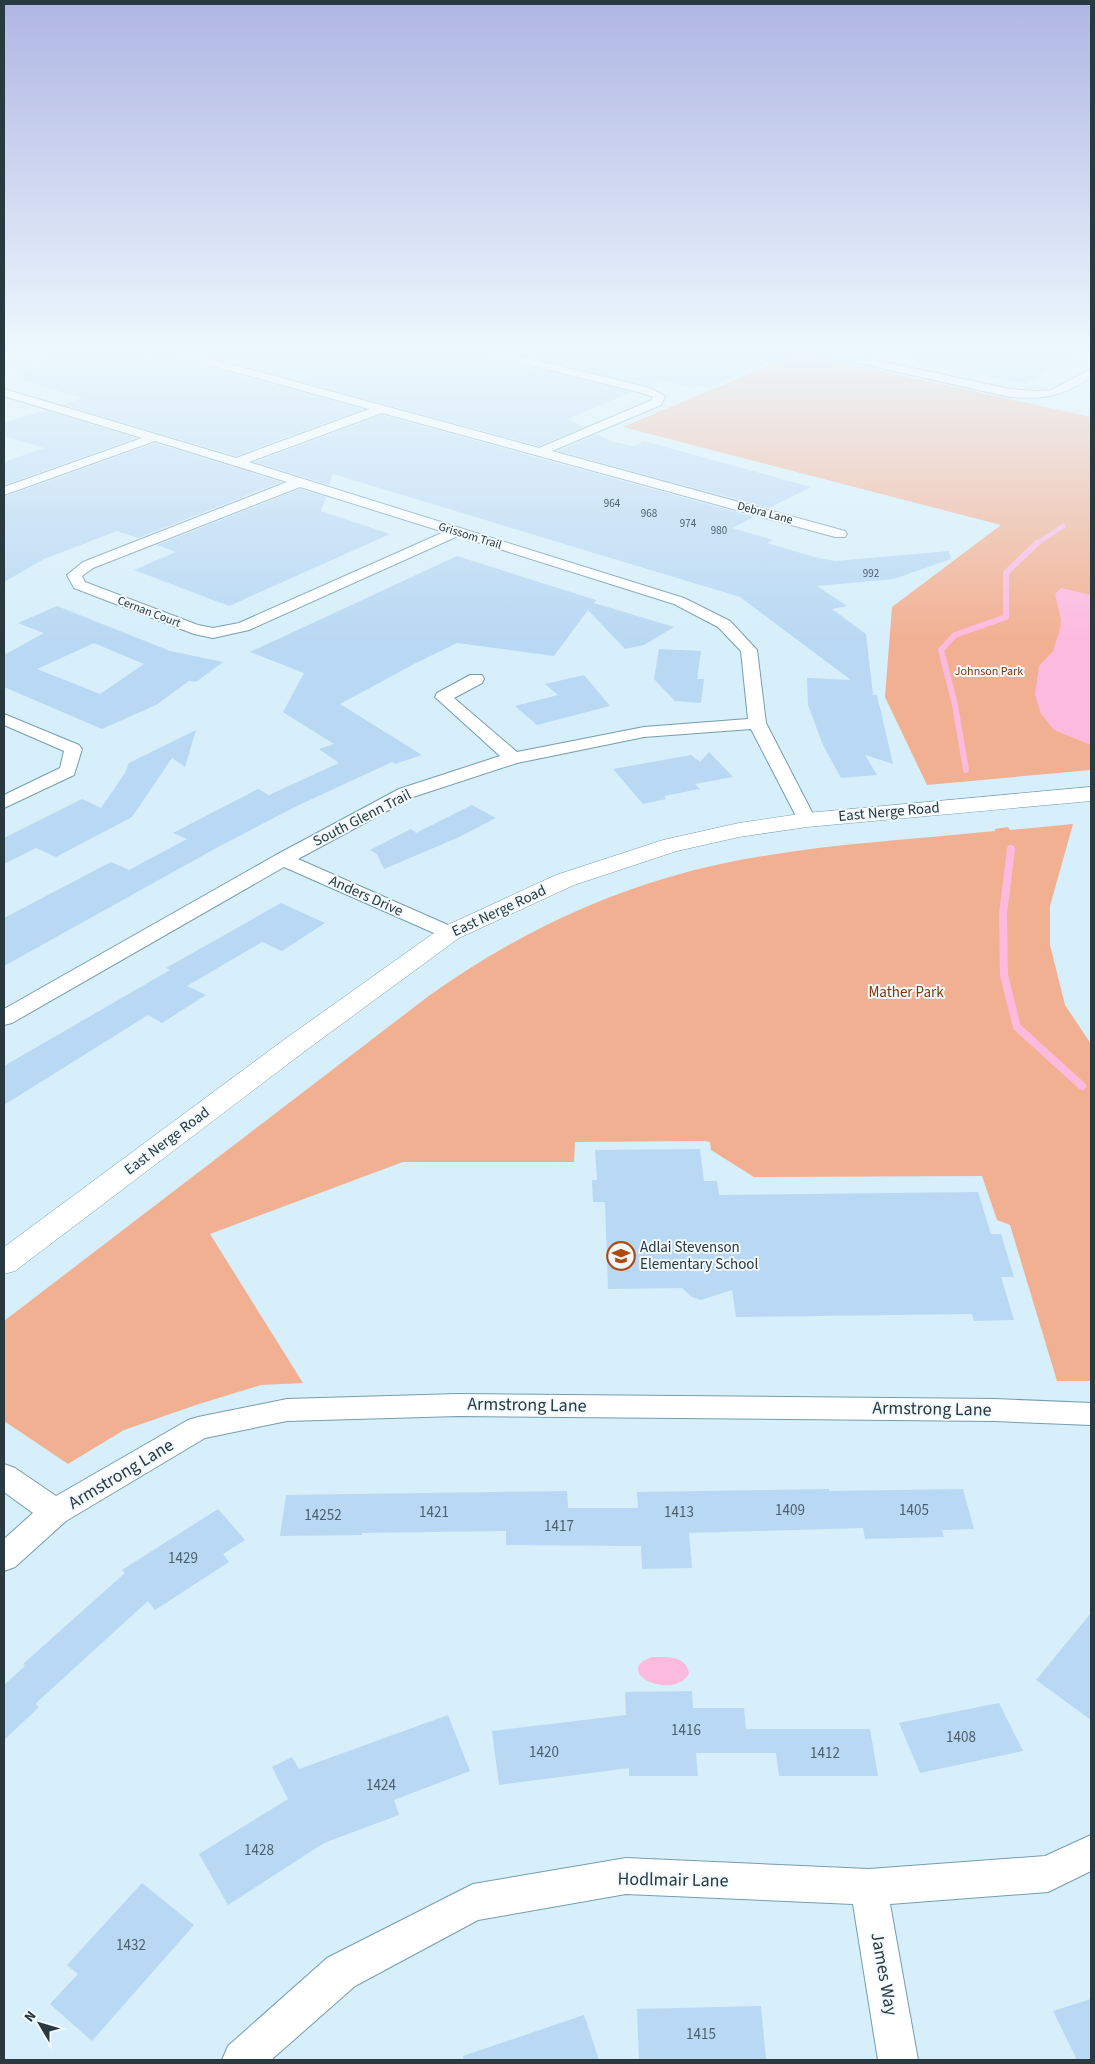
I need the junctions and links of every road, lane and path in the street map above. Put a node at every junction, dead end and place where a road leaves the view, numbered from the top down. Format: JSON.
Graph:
{"nodes":[{"id":1,"x":128,"y":447,"type":"edge"},
{"id":2,"x":186,"y":447,"type":"edge"},
{"id":3,"x":276,"y":447,"type":"edge"},
{"id":4,"x":523,"y":447,"type":"edge"},
{"id":5,"x":551,"y":447,"type":"edge"},
{"id":6,"x":540,"y":452,"type":"junction"},
{"id":7,"x":236,"y":462,"type":"junction"},
{"id":8,"x":300,"y":482,"type":"junction"},
{"id":9,"x":4,"y":491,"type":"edge"},
{"id":10,"x":456,"y":532,"type":"junction"},
{"id":11,"x":840,"y":534,"type":"dead end"},
{"id":12,"x":476,"y":679,"type":"dead end"},
{"id":13,"x":4,"y":719,"type":"edge"},
{"id":14,"x":757,"y":722,"type":"junction"},
{"id":15,"x":513,"y":758,"type":"junction"},
{"id":16,"x":1091,"y":794,"type":"edge"},
{"id":17,"x":4,"y":802,"type":"edge"},
{"id":18,"x":807,"y":820,"type":"junction"},
{"id":19,"x":283,"y":859,"type":"junction"},
{"id":20,"x":450,"y":933,"type":"junction"},
{"id":21,"x":4,"y":1018,"type":"edge"},
{"id":22,"x":4,"y":1263,"type":"edge"},
{"id":23,"x":1091,"y":1414,"type":"edge"},
{"id":24,"x":4,"y":1476,"type":"edge"},
{"id":25,"x":56,"y":1512,"type":"junction"},
{"id":26,"x":4,"y":1558,"type":"edge"},
{"id":27,"x":1091,"y":1852,"type":"edge"},
{"id":28,"x":869,"y":1887,"type":"junction"},
{"id":29,"x":242,"y":2060,"type":"edge"},
{"id":30,"x":898,"y":2060,"type":"edge"}],
"edges":[{"from":1,"to":9,"type":"street"},
{"from":2,"to":7,"type":"street","name":"Grissom Trail"},
{"from":3,"to":7,"type":"street"},
{"from":4,"to":6,"type":"street","name":"Debra Lane"},
{"from":5,"to":6,"type":"street"},
{"from":6,"to":11,"type":"street","name":"Debra Lane"},
{"from":7,"to":8,"type":"street","name":"Grissom Trail"},
{"from":8,"to":10,"type":"street","name":"Grissom Trail"},
{"from":8,"to":10,"type":"street","name":"Cernan Court"},
{"from":10,"to":14,"type":"street","name":"Grissom Trail"},
{"from":12,"to":15,"type":"street"},
{"from":13,"to":17,"type":"street"},
{"from":14,"to":15,"type":"street","name":"South Glenn Trail"},
{"from":14,"to":18,"type":"street","name":"Grissom Trail"},
{"from":15,"to":19,"type":"street","name":"South Glenn Trail"},
{"from":16,"to":18,"type":"main road","name":"East Nerge Road"},
{"from":18,"to":20,"type":"main road","name":"East Nerge Road"},
{"from":19,"to":20,"type":"street","name":"Anders Drive"},
{"from":19,"to":21,"type":"street","name":"South Glenn Trail"},
{"from":20,"to":22,"type":"main road","name":"East Nerge Road"},
{"from":23,"to":25,"type":"street","name":"Armstrong Lane"},
{"from":24,"to":25,"type":"street"},
{"from":25,"to":26,"type":"street","name":"Armstrong Lane"},
{"from":27,"to":28,"type":"street","name":"Hodlmair Lane"},
{"from":28,"to":29,"type":"street","name":"Hodlmair Lane"},
{"from":28,"to":30,"type":"street","name":"James Way"}]}
